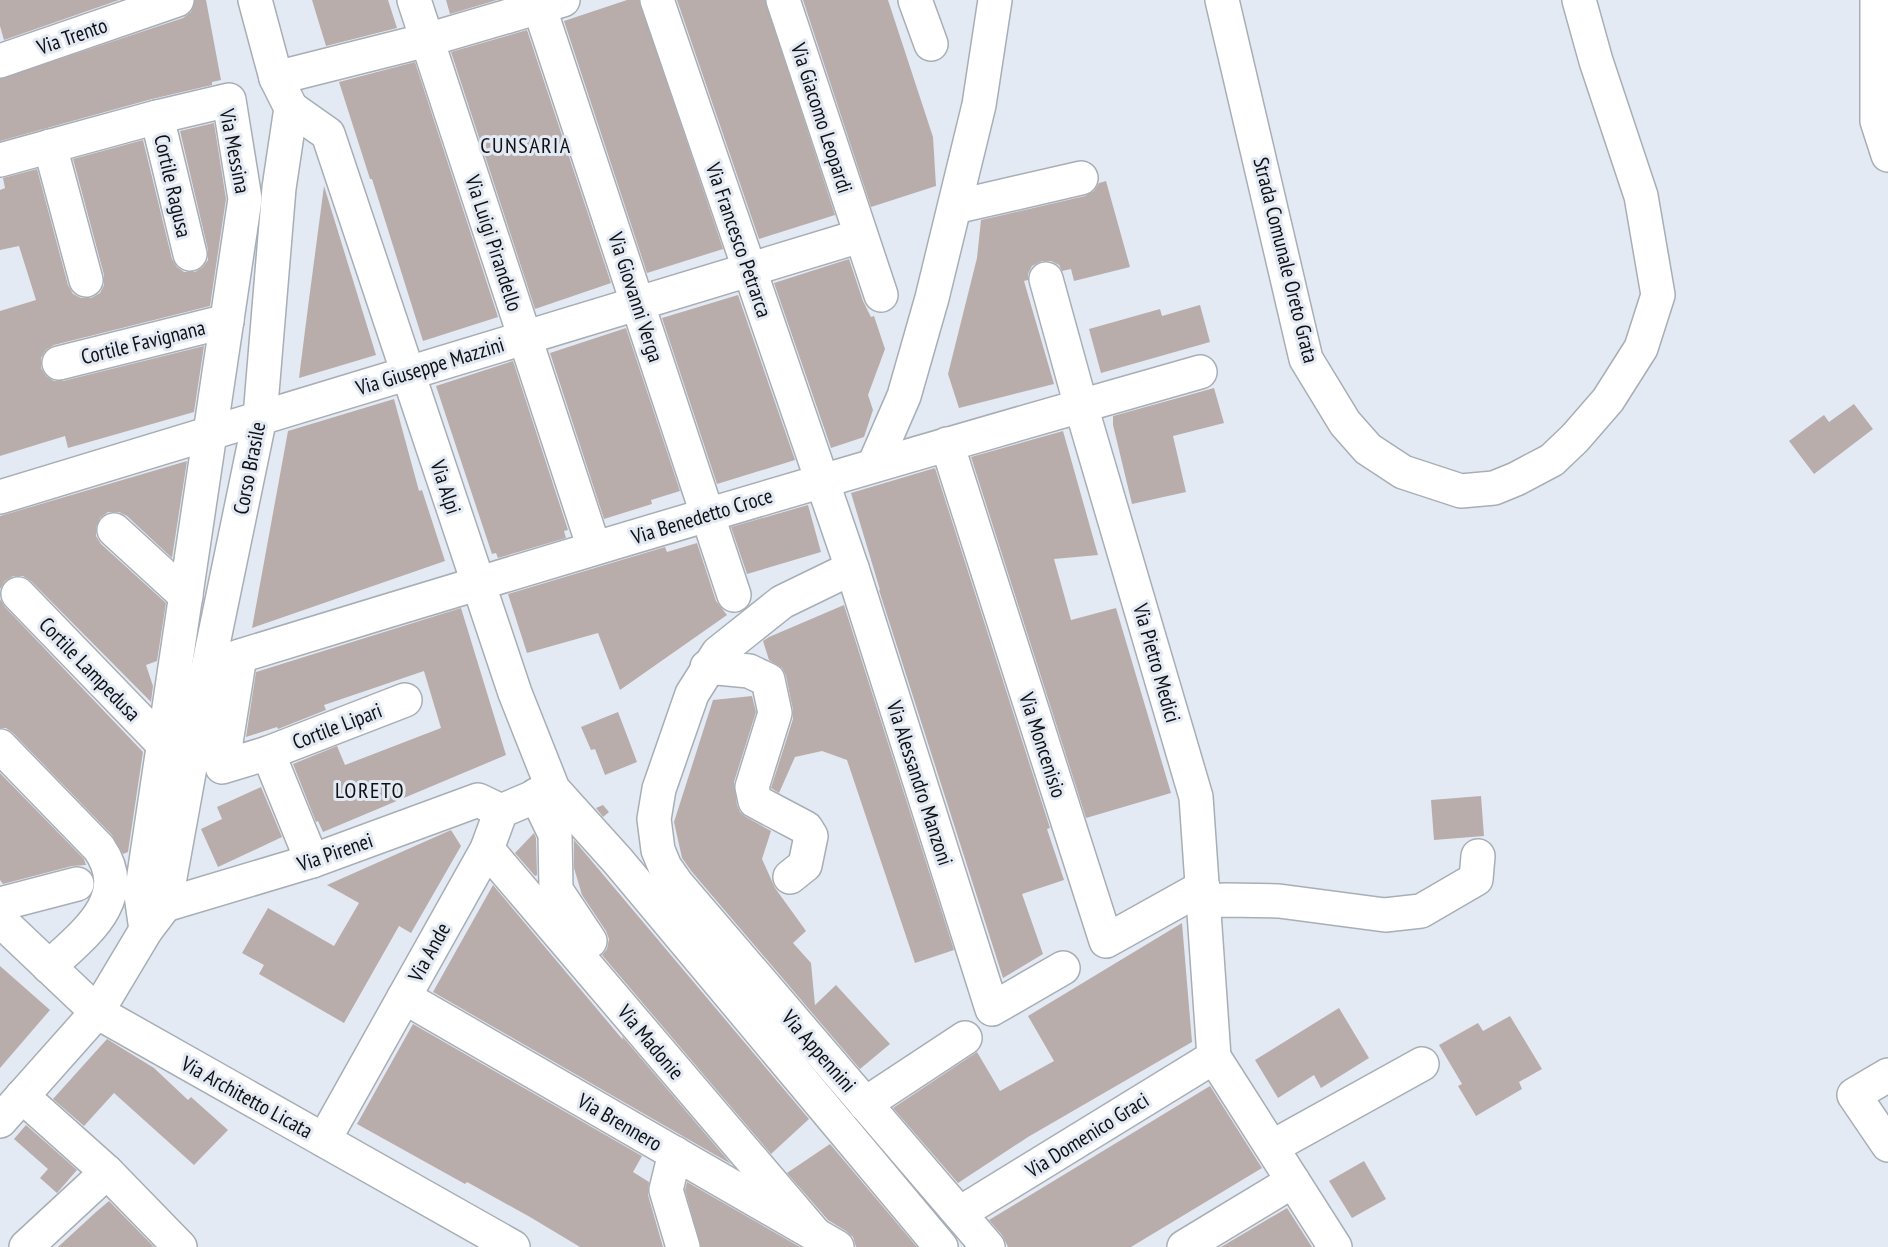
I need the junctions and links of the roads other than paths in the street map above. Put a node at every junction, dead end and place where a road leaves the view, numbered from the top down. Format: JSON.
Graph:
{"nodes":[{"id":1,"x":177,"y":0,"type":"edge"},
{"id":2,"x":255,"y":0,"type":"edge"},
{"id":3,"x":414,"y":0,"type":"edge"},
{"id":4,"x":657,"y":0,"type":"edge"},
{"id":5,"x":783,"y":0,"type":"edge"},
{"id":6,"x":915,"y":0,"type":"edge"},
{"id":7,"x":995,"y":0,"type":"edge"},
{"id":8,"x":1222,"y":0,"type":"edge"},
{"id":9,"x":1579,"y":0,"type":"edge"},
{"id":10,"x":1877,"y":0,"type":"edge"},
{"id":11,"x":546,"y":2,"type":"edge"},
{"id":12,"x":427,"y":40,"type":"junction"},
{"id":13,"x":931,"y":44,"type":"dead end"},
{"id":14,"x":0,"y":61,"type":"edge"},
{"id":15,"x":276,"y":78,"type":"junction"},
{"id":16,"x":291,"y":108,"type":"junction"},
{"id":17,"x":157,"y":117,"type":"junction"},
{"id":18,"x":50,"y":146,"type":"junction"},
{"id":19,"x":1888,"y":155,"type":"edge"},
{"id":20,"x":0,"y":160,"type":"edge"},
{"id":21,"x":1081,"y":178,"type":"dead end"},
{"id":22,"x":956,"y":207,"type":"junction"},
{"id":23,"x":860,"y":236,"type":"junction"},
{"id":24,"x":190,"y":254,"type":"dead end"},
{"id":25,"x":749,"y":269,"type":"junction"},
{"id":26,"x":1046,"y":279,"type":"dead end"},
{"id":27,"x":86,"y":280,"type":"dead end"},
{"id":28,"x":881,"y":295,"type":"dead end"},
{"id":29,"x":638,"y":303,"type":"junction"},
{"id":30,"x":227,"y":321,"type":"junction"},
{"id":31,"x":525,"y":337,"type":"junction"},
{"id":32,"x":59,"y":363,"type":"dead end"},
{"id":33,"x":408,"y":372,"type":"junction"},
{"id":34,"x":1200,"y":372,"type":"dead end"},
{"id":35,"x":1081,"y":406,"type":"junction"},
{"id":36,"x":260,"y":417,"type":"junction"},
{"id":37,"x":211,"y":433,"type":"junction"},
{"id":38,"x":947,"y":444,"type":"junction"},
{"id":39,"x":874,"y":465,"type":"junction"},
{"id":40,"x":822,"y":480,"type":"junction"},
{"id":41,"x":0,"y":497,"type":"edge"},
{"id":42,"x":708,"y":514,"type":"junction"},
{"id":43,"x":114,"y":530,"type":"dead end"},
{"id":44,"x":594,"y":548,"type":"junction"},
{"id":45,"x":852,"y":568,"type":"junction"},
{"id":46,"x":478,"y":582,"type":"junction"},
{"id":47,"x":18,"y":594,"type":"dead end"},
{"id":48,"x":734,"y":595,"type":"dead end"},
{"id":49,"x":186,"y":596,"type":"junction"},
{"id":50,"x":240,"y":656,"type":"junction"},
{"id":51,"x":707,"y":667,"type":"junction"},
{"id":52,"x":208,"y":668,"type":"junction"},
{"id":53,"x":405,"y":700,"type":"dead end"},
{"id":54,"x":163,"y":744,"type":"junction"},
{"id":55,"x":0,"y":746,"type":"edge"},
{"id":56,"x":268,"y":753,"type":"junction"},
{"id":57,"x":544,"y":792,"type":"junction"},
{"id":58,"x":501,"y":811,"type":"junction"},
{"id":59,"x":487,"y":849,"type":"junction"},
{"id":60,"x":1478,"y":856,"type":"dead end"},
{"id":61,"x":312,"y":861,"type":"junction"},
{"id":62,"x":618,"y":861,"type":"joint"},
{"id":63,"x":790,"y":877,"type":"dead end"},
{"id":64,"x":77,"y":884,"type":"dead end"},
{"id":65,"x":1203,"y":894,"type":"junction"},
{"id":66,"x":0,"y":904,"type":"edge"},
{"id":67,"x":156,"y":918,"type":"junction"},
{"id":68,"x":0,"y":920,"type":"edge"},
{"id":69,"x":590,"y":941,"type":"dead end"},
{"id":70,"x":49,"y":967,"type":"junction"},
{"id":71,"x":1063,"y":968,"type":"dead end"},
{"id":72,"x":404,"y":997,"type":"junction"},
{"id":73,"x":97,"y":1012,"type":"junction"},
{"id":74,"x":965,"y":1038,"type":"dead end"},
{"id":75,"x":1214,"y":1057,"type":"junction"},
{"id":76,"x":1422,"y":1064,"type":"dead end"},
{"id":77,"x":1888,"y":1075,"type":"edge"},
{"id":78,"x":22,"y":1096,"type":"junction"},
{"id":79,"x":865,"y":1104,"type":"junction"},
{"id":80,"x":0,"y":1121,"type":"edge"},
{"id":81,"x":324,"y":1140,"type":"junction"},
{"id":82,"x":1888,"y":1144,"type":"edge"},
{"id":83,"x":1272,"y":1147,"type":"junction"},
{"id":84,"x":675,"y":1153,"type":"junction"},
{"id":85,"x":107,"y":1172,"type":"junction"},
{"id":86,"x":1293,"y":1180,"type":"junction"},
{"id":87,"x":960,"y":1213,"type":"junction"},
{"id":88,"x":826,"y":1241,"type":"edge"},
{"id":89,"x":26,"y":1247,"type":"edge"},
{"id":90,"x":180,"y":1247,"type":"edge"},
{"id":91,"x":513,"y":1247,"type":"edge"},
{"id":92,"x":683,"y":1247,"type":"edge"},
{"id":93,"x":942,"y":1247,"type":"edge"},
{"id":94,"x":988,"y":1247,"type":"edge"},
{"id":95,"x":1184,"y":1247,"type":"edge"},
{"id":96,"x":1335,"y":1247,"type":"edge"}],
"edges":[{"from":1,"to":14,"type":"street","name":"Via Trento"},
{"from":2,"to":15,"type":"street"},
{"from":3,"to":12,"type":"street","name":"Via Luigi Pirandello"},
{"from":4,"to":25,"type":"street","name":"Via Francesco Petrarca"},
{"from":5,"to":23,"type":"street","name":"Via Giacomo Leopardi"},
{"from":6,"to":13,"type":"street"},
{"from":7,"to":22,"type":"street"},
{"from":8,"to":9,"type":"street","name":"Strada Comunale Oreto Grata"},
{"from":10,"to":19,"type":"street"},
{"from":11,"to":12,"type":"street"},
{"from":11,"to":29,"type":"street","name":"Via Giovanni Verga"},
{"from":12,"to":15,"type":"street"},
{"from":12,"to":31,"type":"street","name":"Via Luigi Pirandello"},
{"from":15,"to":16,"type":"street"},
{"from":16,"to":33,"type":"street","name":"Via Alpi"},
{"from":16,"to":36,"type":"street","name":"Corso Brasile"},
{"from":17,"to":18,"type":"street","name":"Via Messina"},
{"from":17,"to":24,"type":"street","name":"Cortile Ragusa"},
{"from":17,"to":30,"type":"street","name":"Via Messina"},
{"from":18,"to":20,"type":"street","name":"Via Messina"},
{"from":18,"to":27,"type":"street"},
{"from":21,"to":22,"type":"street"},
{"from":22,"to":39,"type":"street"},
{"from":23,"to":25,"type":"street","name":"Via Giuseppe Mazzini"},
{"from":23,"to":28,"type":"street","name":"Via Giacomo Leopardi"},
{"from":25,"to":29,"type":"street","name":"Via Giuseppe Mazzini"},
{"from":25,"to":40,"type":"street","name":"Via Francesco Petrarca"},
{"from":26,"to":35,"type":"street","name":"Via Pietro Medici"},
{"from":29,"to":31,"type":"street","name":"Via Giuseppe Mazzini"},
{"from":29,"to":42,"type":"street","name":"Via Giovanni Verga"},
{"from":30,"to":32,"type":"street","name":"Cortile Favignana"},
{"from":30,"to":37,"type":"street","name":"Via Messina"},
{"from":31,"to":33,"type":"street","name":"Via Giuseppe Mazzini"},
{"from":31,"to":44,"type":"street","name":"Via Luigi Pirandello"},
{"from":33,"to":36,"type":"street","name":"Via Giuseppe Mazzini"},
{"from":33,"to":46,"type":"street","name":"Via Alpi"},
{"from":34,"to":35,"type":"street","name":"Via Benedetto Croce"},
{"from":35,"to":38,"type":"street","name":"Via Benedetto Croce"},
{"from":35,"to":65,"type":"street","name":"Via Pietro Medici"},
{"from":36,"to":37,"type":"street","name":"Via Giuseppe Mazzini"},
{"from":36,"to":52,"type":"street","name":"Corso Brasile"},
{"from":37,"to":41,"type":"street","name":"Via Giuseppe Mazzini"},
{"from":37,"to":49,"type":"street","name":"Corso Brasile"},
{"from":38,"to":39,"type":"street","name":"Via Benedetto Croce"},
{"from":38,"to":65,"type":"street","name":"Via Moncenisio"},
{"from":39,"to":40,"type":"street","name":"Via Benedetto Croce"},
{"from":40,"to":42,"type":"street","name":"Via Benedetto Croce"},
{"from":40,"to":45,"type":"street","name":"Via Alessandro Manzoni"},
{"from":42,"to":44,"type":"street","name":"Via Benedetto Croce"},
{"from":42,"to":48,"type":"street","name":"Via Giovanni Verga"},
{"from":43,"to":49,"type":"street"},
{"from":44,"to":46,"type":"street","name":"Via Benedetto Croce"},
{"from":45,"to":51,"type":"street","name":"Via Appennini"},
{"from":45,"to":71,"type":"street","name":"Via Alessandro Manzoni"},
{"from":46,"to":50,"type":"street","name":"Via Benedetto Croce"},
{"from":46,"to":57,"type":"street","name":"Via Alpi"},
{"from":47,"to":54,"type":"street","name":"Cortile Lampedusa"},
{"from":49,"to":54,"type":"street","name":"Corso Brasile"},
{"from":50,"to":52,"type":"street","name":"Via Benedetto Croce"},
{"from":50,"to":56,"type":"street","name":"Cortile Lipari"},
{"from":51,"to":63,"type":"street"},
{"from":51,"to":79,"type":"street","name":"Via Appennini"},
{"from":52,"to":67,"type":"street","name":"Corso Brasile"},
{"from":53,"to":56,"type":"street","name":"Cortile Lipari"},
{"from":54,"to":67,"type":"street","name":"Corso Brasile"},
{"from":55,"to":70,"type":"street"},
{"from":56,"to":61,"type":"street","name":"Cortile Lipari"},
{"from":57,"to":58,"type":"street"},
{"from":57,"to":62,"type":"street","name":"Via Alpi"},
{"from":57,"to":69,"type":"street"},
{"from":58,"to":59,"type":"street","name":"Via Ande"},
{"from":58,"to":61,"type":"street","name":"Via Pirenei"},
{"from":59,"to":72,"type":"street","name":"Via Ande"},
{"from":59,"to":88,"type":"street","name":"Via Madonie"},
{"from":60,"to":65,"type":"street"},
{"from":61,"to":67,"type":"street","name":"Via Pirenei"},
{"from":62,"to":93,"type":"street","name":"Via Appennini"},
{"from":64,"to":66,"type":"street"},
{"from":65,"to":75,"type":"street","name":"Via Pietro Medici"},
{"from":67,"to":73,"type":"street","name":"Corso Brasile"},
{"from":68,"to":70,"type":"street","name":"Via Architetto Licata"},
{"from":70,"to":73,"type":"street","name":"Via Architetto Licata"},
{"from":72,"to":81,"type":"street","name":"Via Ande"},
{"from":72,"to":84,"type":"street","name":"Via Brennero"},
{"from":73,"to":78,"type":"street","name":"Corso Brasile"},
{"from":73,"to":81,"type":"street","name":"Via Architetto Licata"},
{"from":74,"to":79,"type":"street"},
{"from":75,"to":83,"type":"street"},
{"from":75,"to":87,"type":"street","name":"Via Domenico Graci"},
{"from":76,"to":83,"type":"street"},
{"from":77,"to":82,"type":"street"},
{"from":78,"to":80,"type":"street","name":"Corso Brasile"},
{"from":78,"to":85,"type":"street"},
{"from":79,"to":87,"type":"street","name":"Via Appennini"},
{"from":81,"to":91,"type":"street","name":"Via Architetto Licata"},
{"from":83,"to":86,"type":"street"},
{"from":84,"to":88,"type":"street","name":"Via Brennero"},
{"from":84,"to":92,"type":"street"},
{"from":85,"to":89,"type":"street"},
{"from":85,"to":90,"type":"street"},
{"from":86,"to":95,"type":"street"},
{"from":86,"to":96,"type":"street"},
{"from":87,"to":94,"type":"street","name":"Via Appennini"}]}
